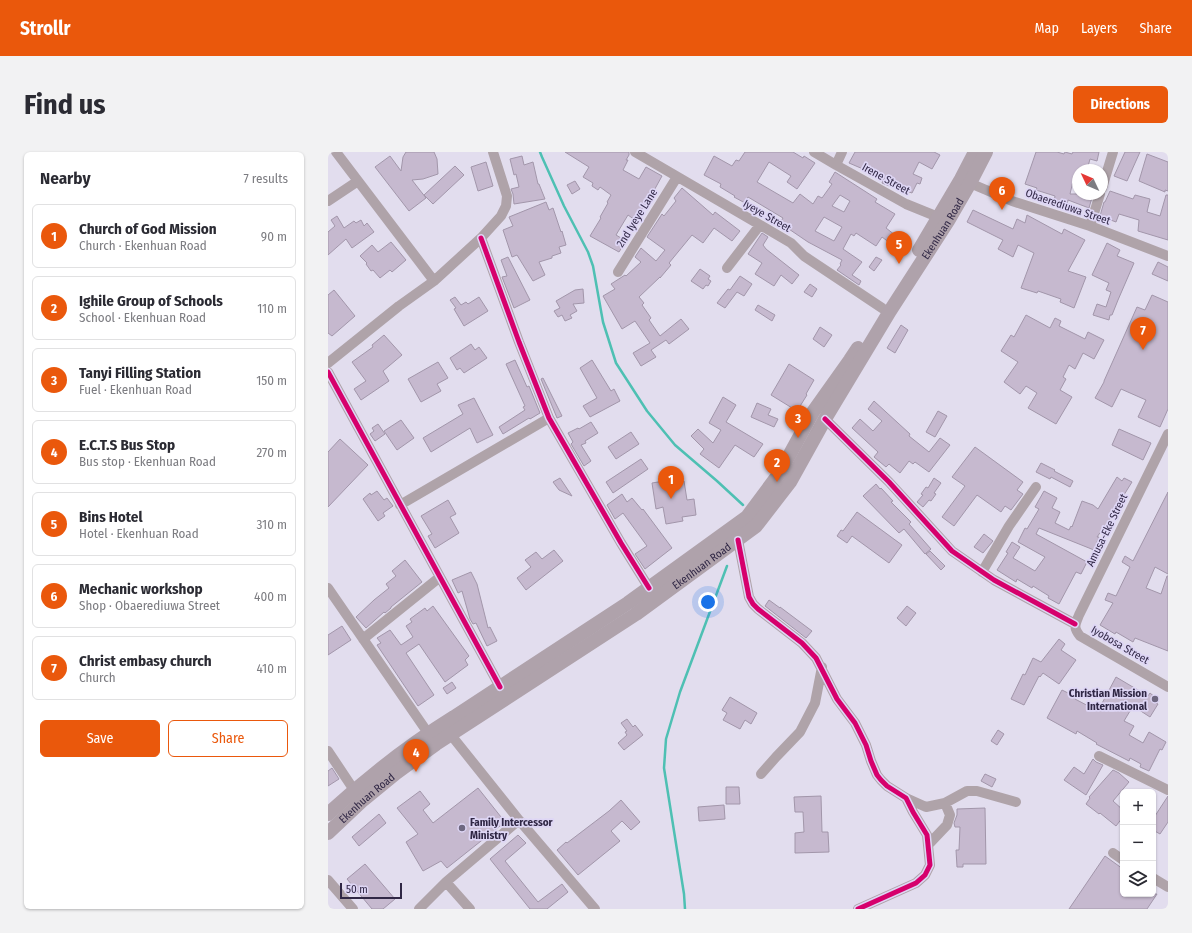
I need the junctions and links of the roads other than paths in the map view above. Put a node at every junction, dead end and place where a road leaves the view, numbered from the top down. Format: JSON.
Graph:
{"nodes":[{"id":1,"x":336,"y":152,"type":"edge"},
{"id":2,"x":493,"y":152,"type":"edge"},
{"id":3,"x":635,"y":152,"type":"edge"},
{"id":4,"x":814,"y":152,"type":"edge"},
{"id":5,"x":842,"y":152,"type":"edge"},
{"id":6,"x":975,"y":152,"type":"edge"},
{"id":7,"x":986,"y":152,"type":"edge"},
{"id":8,"x":1113,"y":152,"type":"edge"},
{"id":9,"x":836,"y":165,"type":"junction"},
{"id":10,"x":1108,"y":168,"type":"edge"},
{"id":11,"x":677,"y":177,"type":"junction"},
{"id":12,"x":358,"y":180,"type":"junction"},
{"id":13,"x":966,"y":181,"type":"junction"},
{"id":14,"x":1098,"y":200,"type":"edge"},
{"id":15,"x":328,"y":201,"type":"edge"},
{"id":16,"x":944,"y":219,"type":"junction"},
{"id":17,"x":760,"y":226,"type":"junction"},
{"id":18,"x":1090,"y":226,"type":"junction"},
{"id":19,"x":481,"y":238,"type":"junction"},
{"id":20,"x":1168,"y":256,"type":"edge"},
{"id":21,"x":727,"y":268,"type":"dead end"},
{"id":22,"x":618,"y":272,"type":"dead end"},
{"id":23,"x":434,"y":281,"type":"junction"},
{"id":24,"x":882,"y":308,"type":"junction"},
{"id":25,"x":328,"y":363,"type":"edge"},
{"id":26,"x":328,"y":372,"type":"edge"},
{"id":27,"x":550,"y":418,"type":"junction"},
{"id":28,"x":825,"y":419,"type":"junction"},
{"id":29,"x":1168,"y":434,"type":"edge"},
{"id":30,"x":1036,"y":487,"type":"dead end"},
{"id":31,"x":400,"y":505,"type":"junction"},
{"id":32,"x":738,"y":540,"type":"junction"},
{"id":33,"x":982,"y":572,"type":"junction"},
{"id":34,"x":440,"y":577,"type":"junction"},
{"id":35,"x":328,"y":588,"type":"edge"},
{"id":36,"x":649,"y":588,"type":"junction"},
{"id":37,"x":1075,"y":624,"type":"junction"},
{"id":38,"x":363,"y":639,"type":"junction"},
{"id":39,"x":822,"y":667,"type":"junction"},
{"id":40,"x":500,"y":687,"type":"junction"},
{"id":41,"x":1168,"y":687,"type":"edge"},
{"id":42,"x":428,"y":733,"type":"junction"},
{"id":43,"x":451,"y":735,"type":"junction"},
{"id":44,"x":328,"y":751,"type":"edge"},
{"id":45,"x":1099,"y":756,"type":"dead end"},
{"id":46,"x":761,"y":774,"type":"dead end"},
{"id":47,"x":354,"y":790,"type":"junction"},
{"id":48,"x":1168,"y":790,"type":"edge"},
{"id":49,"x":906,"y":798,"type":"junction"},
{"id":50,"x":1016,"y":802,"type":"dead end"},
{"id":51,"x":945,"y":803,"type":"junction"},
{"id":52,"x":328,"y":814,"type":"edge"},
{"id":53,"x":519,"y":820,"type":"junction"},
{"id":54,"x":328,"y":833,"type":"edge"},
{"id":55,"x":928,"y":845,"type":"junction"},
{"id":56,"x":1113,"y":853,"type":"dead end"},
{"id":57,"x":1120,"y":858,"type":"edge"},
{"id":58,"x":328,"y":880,"type":"edge"},
{"id":59,"x":1156,"y":880,"type":"edge"},
{"id":60,"x":446,"y":882,"type":"junction"},
{"id":61,"x":1168,"y":887,"type":"edge"},
{"id":62,"x":353,"y":909,"type":"edge"},
{"id":63,"x":419,"y":909,"type":"edge"},
{"id":64,"x":470,"y":909,"type":"edge"},
{"id":65,"x":594,"y":909,"type":"edge"},
{"id":66,"x":858,"y":909,"type":"edge"}],
"edges":[{"from":1,"to":12,"type":"street"},
{"from":2,"to":19,"type":"street"},
{"from":3,"to":11,"type":"street","name":"Iyeye Street"},
{"from":4,"to":9,"type":"street","name":"Irene Street"},
{"from":5,"to":9,"type":"street"},
{"from":6,"to":13,"type":"main road","name":"Ekenhuan Road"},
{"from":7,"to":13,"type":"main road","name":"Ekenhuan Road"},
{"from":8,"to":10,"type":"street"},
{"from":9,"to":16,"type":"street","name":"Irene Street"},
{"from":11,"to":17,"type":"street","name":"Iyeye Street"},
{"from":11,"to":22,"type":"street","name":"2nd Iyeye Lane"},
{"from":12,"to":15,"type":"street"},
{"from":12,"to":23,"type":"street"},
{"from":13,"to":16,"type":"main road","name":"Ekenhuan Road"},
{"from":13,"to":18,"type":"street","name":"Obaerediuwa Street"},
{"from":14,"to":18,"type":"street"},
{"from":16,"to":24,"type":"main road","name":"Ekenhuan Road"},
{"from":16,"to":28,"type":"main road","name":"Ekenhuan Road"},
{"from":17,"to":21,"type":"street"},
{"from":17,"to":24,"type":"street","name":"Iyeye Street"},
{"from":18,"to":20,"type":"street","name":"Obaerediuwa Street"},
{"from":19,"to":23,"type":"street"},
{"from":19,"to":27,"type":"street"},
{"from":23,"to":25,"type":"street"},
{"from":24,"to":36,"type":"main road","name":"Ekenhuan Road"},
{"from":26,"to":31,"type":"street"},
{"from":27,"to":31,"type":"street"},
{"from":27,"to":36,"type":"street"},
{"from":28,"to":32,"type":"main road","name":"Ekenhuan Road"},
{"from":28,"to":33,"type":"street"},
{"from":29,"to":37,"type":"street","name":"Amusa-Eke Street"},
{"from":30,"to":33,"type":"street"},
{"from":31,"to":34,"type":"street"},
{"from":32,"to":39,"type":"street"},
{"from":32,"to":43,"type":"main road","name":"Ekenhuan Road"},
{"from":33,"to":37,"type":"street"},
{"from":34,"to":38,"type":"street"},
{"from":34,"to":40,"type":"street"},
{"from":35,"to":38,"type":"street"},
{"from":36,"to":40,"type":"main road","name":"Ekenhuan Road"},
{"from":37,"to":41,"type":"street","name":"Iyobosa Street"},
{"from":38,"to":42,"type":"street"},
{"from":39,"to":46,"type":"street"},
{"from":39,"to":49,"type":"street"},
{"from":40,"to":42,"type":"main road","name":"Ekenhuan Road"},
{"from":42,"to":47,"type":"main road","name":"Ekenhuan Road"},
{"from":43,"to":53,"type":"street"},
{"from":43,"to":54,"type":"main road","name":"Ekenhuan Road"},
{"from":44,"to":47,"type":"street"},
{"from":45,"to":48,"type":"street"},
{"from":47,"to":52,"type":"main road","name":"Ekenhuan Road"},
{"from":49,"to":51,"type":"street"},
{"from":49,"to":55,"type":"street"},
{"from":50,"to":51,"type":"street"},
{"from":51,"to":55,"type":"street"},
{"from":53,"to":60,"type":"street"},
{"from":53,"to":65,"type":"street"},
{"from":55,"to":66,"type":"street"},
{"from":56,"to":57,"type":"street"},
{"from":58,"to":62,"type":"street"},
{"from":59,"to":61,"type":"street"},
{"from":60,"to":63,"type":"street"},
{"from":60,"to":64,"type":"street"}]}
